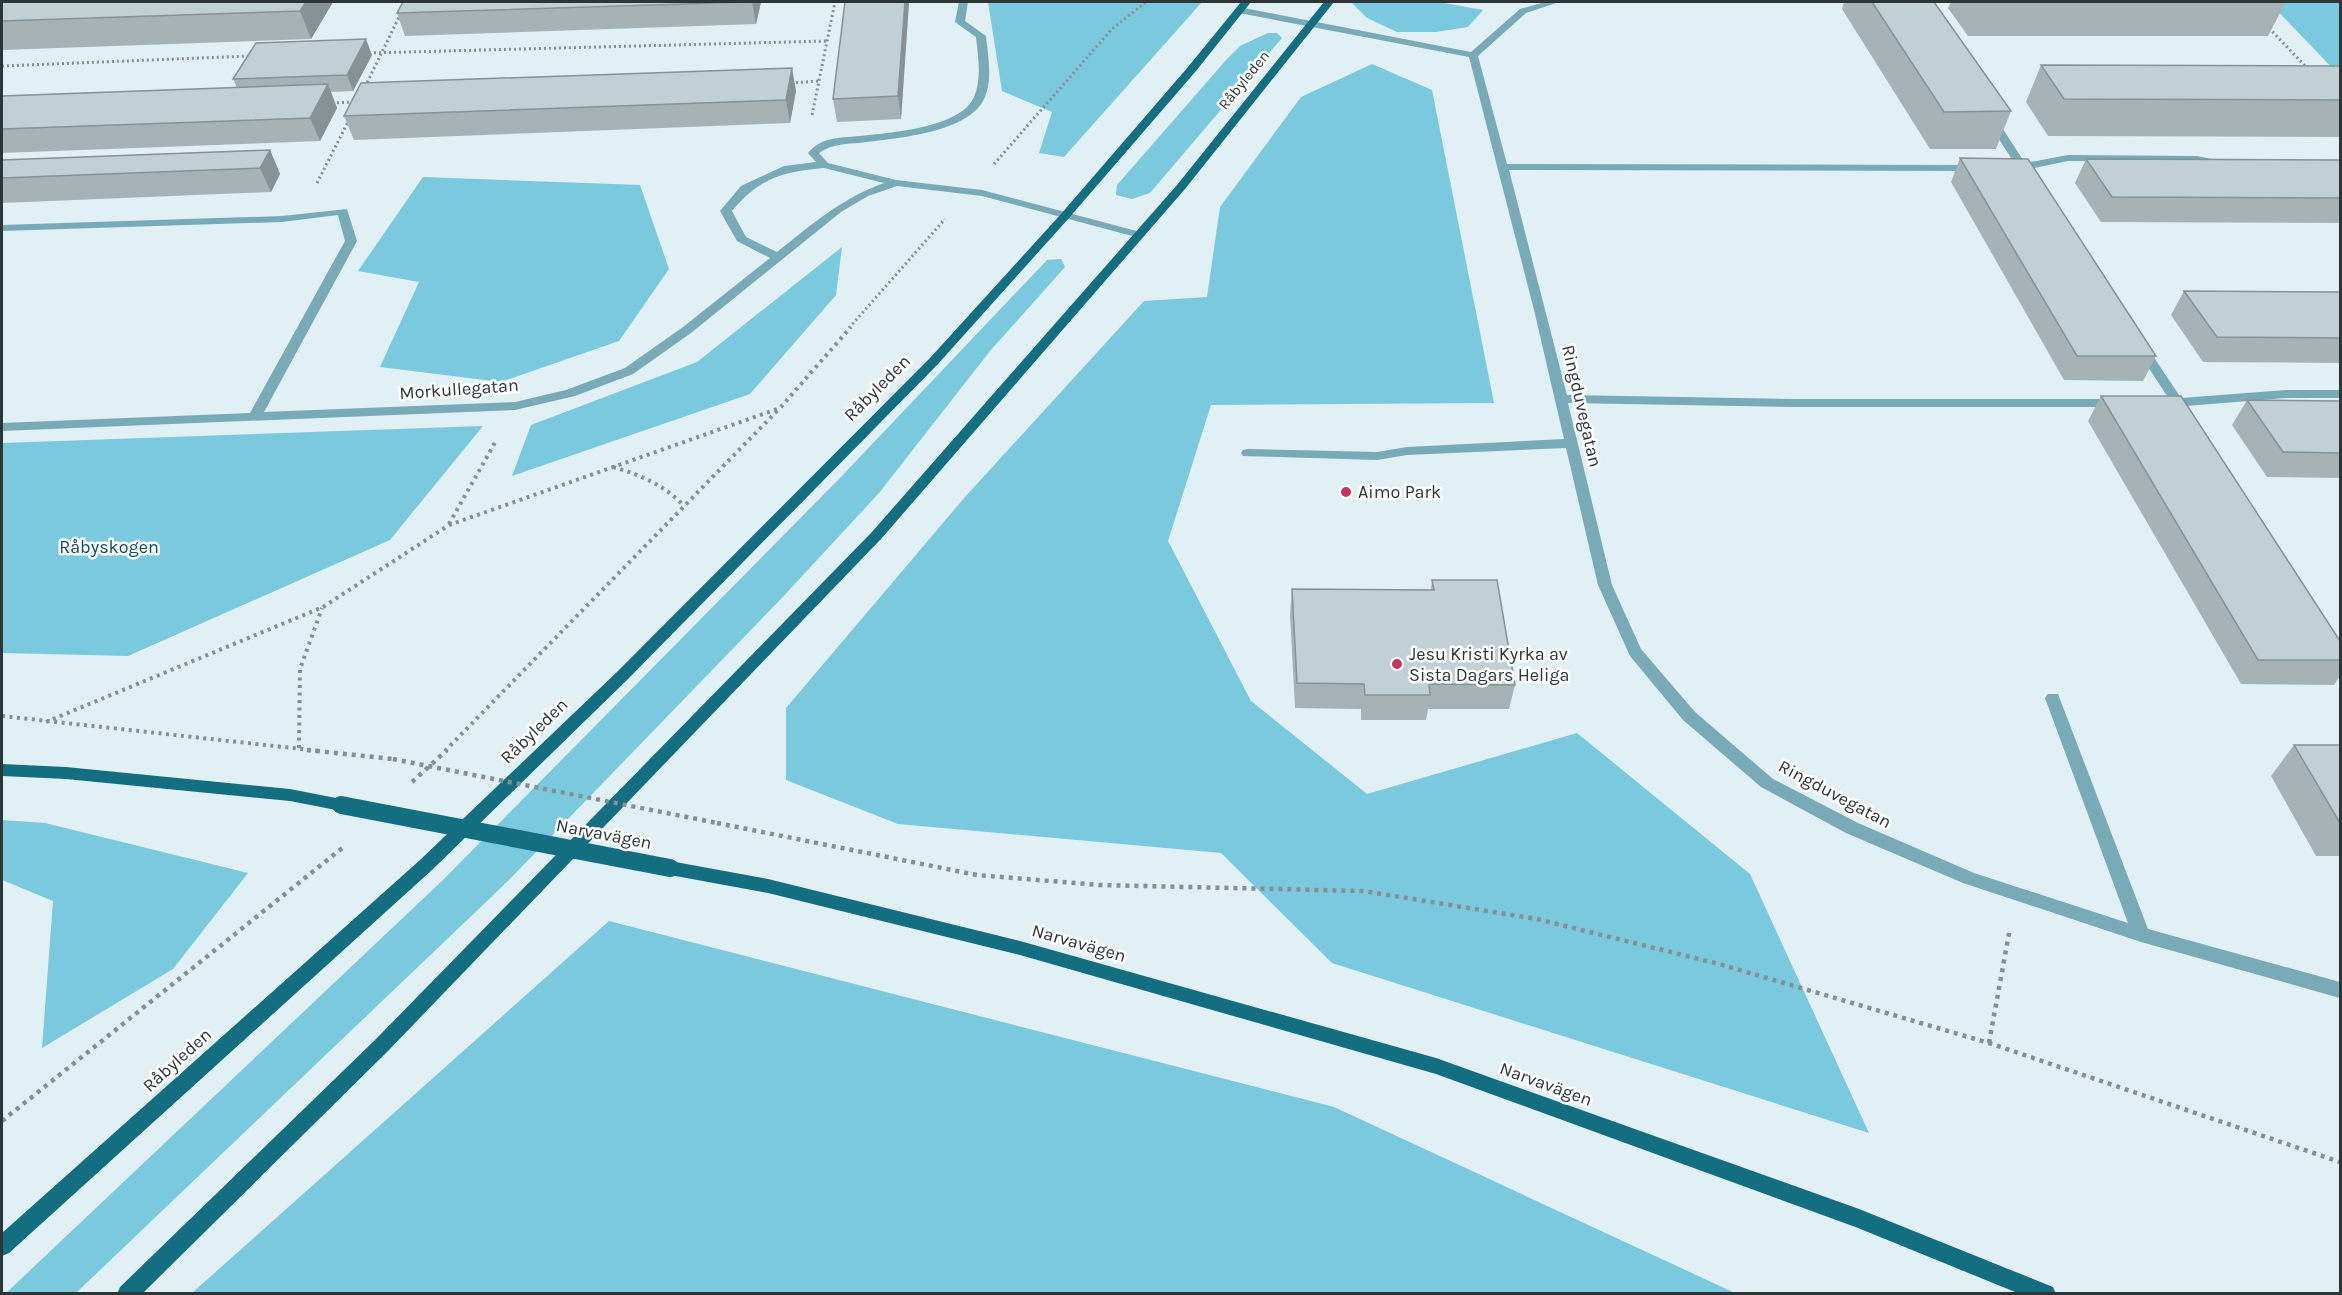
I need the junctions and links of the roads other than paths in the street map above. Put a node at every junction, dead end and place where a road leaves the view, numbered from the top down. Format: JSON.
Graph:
{"nodes":[{"id":1,"x":963,"y":2,"type":"edge"},
{"id":2,"x":1329,"y":2,"type":"edge"},
{"id":3,"x":1554,"y":2,"type":"edge"},
{"id":4,"x":1243,"y":6,"type":"edge"},
{"id":5,"x":1311,"y":25,"type":"junction"},
{"id":6,"x":1473,"y":56,"type":"junction"},
{"id":7,"x":1983,"y":106,"type":"edge"},
{"id":8,"x":824,"y":165,"type":"junction"},
{"id":9,"x":2238,"y":166,"type":"edge"},
{"id":10,"x":1501,"y":167,"type":"junction"},
{"id":11,"x":2023,"y":168,"type":"junction"},
{"id":12,"x":896,"y":183,"type":"junction"},
{"id":13,"x":2036,"y":187,"type":"edge"},
{"id":14,"x":1065,"y":216,"type":"junction"},
{"id":15,"x":2,"y":228,"type":"edge"},
{"id":16,"x":1140,"y":235,"type":"junction"},
{"id":17,"x":778,"y":257,"type":"junction"},
{"id":18,"x":2133,"y":334,"type":"edge"},
{"id":19,"x":2340,"y":394,"type":"edge"},
{"id":20,"x":1561,"y":399,"type":"junction"},
{"id":21,"x":2132,"y":403,"type":"edge"},
{"id":22,"x":2155,"y":403,"type":"edge"},
{"id":23,"x":2178,"y":403,"type":"junction"},
{"id":24,"x":254,"y":418,"type":"junction"},
{"id":25,"x":2191,"y":423,"type":"edge"},
{"id":26,"x":2,"y":427,"type":"edge"},
{"id":27,"x":1570,"y":443,"type":"junction"},
{"id":28,"x":1248,"y":453,"type":"dead end"},
{"id":29,"x":2052,"y":698,"type":"dead end"},
{"id":30,"x":2,"y":761,"type":"edge"},
{"id":31,"x":2,"y":770,"type":"edge"},
{"id":32,"x":66,"y":772,"type":"junction"},
{"id":33,"x":2141,"y":935,"type":"junction"},
{"id":34,"x":2340,"y":990,"type":"edge"},
{"id":35,"x":2,"y":1246,"type":"edge"},
{"id":36,"x":127,"y":1293,"type":"edge"},
{"id":37,"x":2046,"y":1293,"type":"edge"}],
"edges":[{"from":1,"to":8,"type":"street"},
{"from":2,"to":5,"type":"main road","name":"Råbyleden"},
{"from":3,"to":6,"type":"street"},
{"from":4,"to":5,"type":"street"},
{"from":4,"to":14,"type":"main road","name":"Råbyleden"},
{"from":5,"to":6,"type":"street"},
{"from":5,"to":16,"type":"main road","name":"Råbyleden"},
{"from":6,"to":10,"type":"street","name":"Ringduvegatan"},
{"from":7,"to":11,"type":"street"},
{"from":8,"to":12,"type":"street"},
{"from":8,"to":17,"type":"street"},
{"from":9,"to":11,"type":"street"},
{"from":10,"to":11,"type":"street"},
{"from":10,"to":20,"type":"street","name":"Ringduvegatan"},
{"from":11,"to":13,"type":"street"},
{"from":12,"to":14,"type":"street","name":"Morkullegatan"},
{"from":12,"to":17,"type":"street","name":"Morkullegatan"},
{"from":14,"to":16,"type":"street"},
{"from":14,"to":35,"type":"main road","name":"Råbyleden"},
{"from":15,"to":24,"type":"street"},
{"from":16,"to":36,"type":"main road","name":"Råbyleden"},
{"from":17,"to":24,"type":"street","name":"Morkullegatan"},
{"from":18,"to":23,"type":"street"},
{"from":19,"to":23,"type":"street"},
{"from":20,"to":21,"type":"street"},
{"from":20,"to":27,"type":"street","name":"Ringduvegatan"},
{"from":22,"to":23,"type":"street"},
{"from":23,"to":25,"type":"street"},
{"from":24,"to":26,"type":"street","name":"Morkullegatan"},
{"from":27,"to":28,"type":"street"},
{"from":27,"to":33,"type":"street","name":"Ringduvegatan"},
{"from":29,"to":33,"type":"street"},
{"from":30,"to":32,"type":"main road","name":"Narvavägen"},
{"from":31,"to":32,"type":"main road","name":"Narvavägen"},
{"from":32,"to":37,"type":"main road","name":"Narvavägen","bridge":true},
{"from":33,"to":34,"type":"street","name":"Ringduvegatan"}]}
